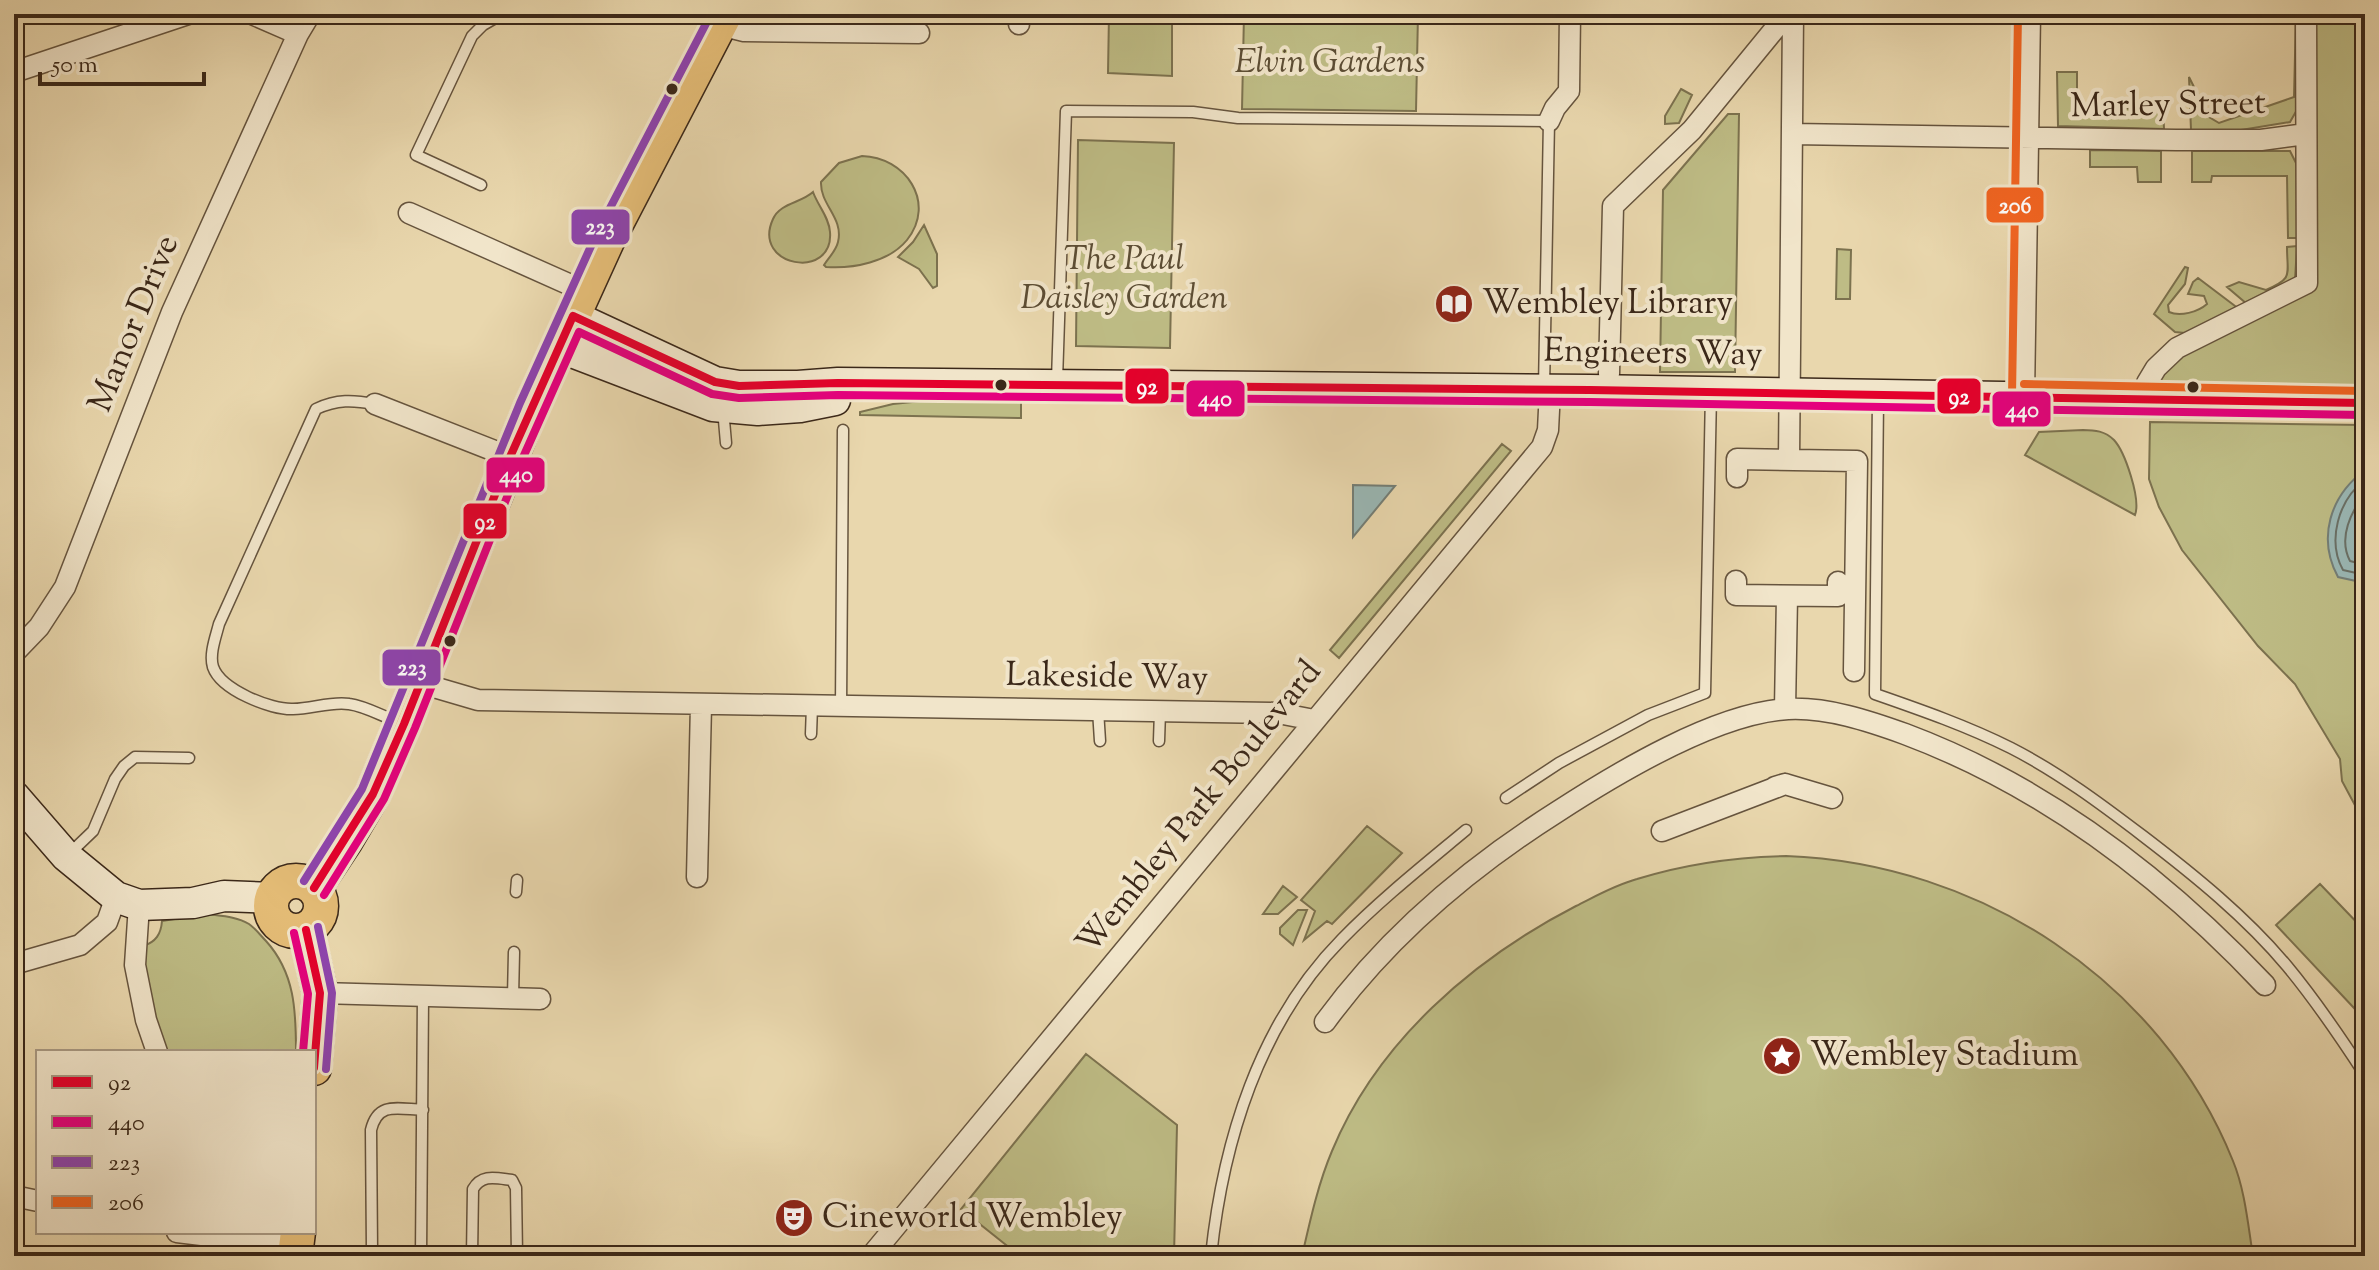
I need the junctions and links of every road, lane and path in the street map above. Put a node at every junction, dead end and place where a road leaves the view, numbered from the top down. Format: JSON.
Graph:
{"nodes":[{"id":1,"x":188,"y":14,"type":"edge"},
{"id":2,"x":252,"y":14,"type":"edge"},
{"id":3,"x":310,"y":14,"type":"edge"},
{"id":4,"x":502,"y":14,"type":"edge"},
{"id":5,"x":1570,"y":14,"type":"edge"},
{"id":6,"x":1787,"y":14,"type":"edge"},
{"id":7,"x":1793,"y":14,"type":"edge"},
{"id":8,"x":2030,"y":14,"type":"edge"},
{"id":9,"x":2306,"y":14,"type":"edge"},
{"id":10,"x":723,"y":17,"type":"edge"},
{"id":11,"x":919,"y":33,"type":"dead end"},
{"id":12,"x":298,"y":34,"type":"junction"},
{"id":13,"x":14,"y":72,"type":"edge"},
{"id":14,"x":1549,"y":121,"type":"junction"},
{"id":15,"x":1792,"y":134,"type":"junction"},
{"id":16,"x":2306,"y":134,"type":"junction"},
{"id":17,"x":2029,"y":139,"type":"junction"},
{"id":18,"x":481,"y":185,"type":"dead end"},
{"id":19,"x":409,"y":213,"type":"dead end"},
{"id":20,"x":572,"y":318,"type":"junction"},
{"id":21,"x":1609,"y":374,"type":"dead end"},
{"id":22,"x":2147,"y":383,"type":"dead end"},
{"id":23,"x":1057,"y":386,"type":"junction"},
{"id":24,"x":1547,"y":390,"type":"junction"},
{"id":25,"x":1711,"y":392,"type":"junction"},
{"id":26,"x":1789,"y":393,"type":"junction"},
{"id":27,"x":719,"y":394,"type":"junction"},
{"id":28,"x":1878,"y":395,"type":"junction"},
{"id":29,"x":2024,"y":396,"type":"junction"},
{"id":30,"x":2365,"y":403,"type":"edge"},
{"id":31,"x":375,"y":404,"type":"joint"},
{"id":32,"x":843,"y":430,"type":"dead end"},
{"id":33,"x":726,"y":443,"type":"dead end"},
{"id":34,"x":510,"y":457,"type":"junction"},
{"id":35,"x":1788,"y":588,"type":"dead end"},
{"id":36,"x":14,"y":653,"type":"edge"},
{"id":37,"x":1854,"y":671,"type":"dead end"},
{"id":38,"x":420,"y":683,"type":"junction"},
{"id":39,"x":701,"y":705,"type":"junction"},
{"id":40,"x":812,"y":706,"type":"junction"},
{"id":41,"x":841,"y":707,"type":"junction"},
{"id":42,"x":1785,"y":709,"type":"junction"},
{"id":43,"x":1098,"y":710,"type":"junction"},
{"id":44,"x":1160,"y":711,"type":"junction"},
{"id":45,"x":1314,"y":720,"type":"junction"},
{"id":46,"x":404,"y":724,"type":"junction"},
{"id":47,"x":811,"y":734,"type":"dead end"},
{"id":48,"x":1100,"y":741,"type":"dead end"},
{"id":49,"x":1159,"y":741,"type":"dead end"},
{"id":50,"x":189,"y":758,"type":"dead end"},
{"id":51,"x":1785,"y":784,"type":"junction"},
{"id":52,"x":14,"y":796,"type":"edge"},
{"id":53,"x":1506,"y":798,"type":"dead end"},
{"id":54,"x":1832,"y":798,"type":"dead end"},
{"id":55,"x":1733,"y":800,"type":"dead end"},
{"id":56,"x":1466,"y":830,"type":"dead end"},
{"id":57,"x":1662,"y":831,"type":"dead end"},
{"id":58,"x":66,"y":856,"type":"junction"},
{"id":59,"x":697,"y":877,"type":"dead end"},
{"id":60,"x":314,"y":888,"type":"junction"},
{"id":61,"x":272,"y":898,"type":"junction"},
{"id":62,"x":128,"y":901,"type":"junction"},
{"id":63,"x":306,"y":930,"type":"junction"},
{"id":64,"x":514,"y":952,"type":"dead end"},
{"id":65,"x":14,"y":964,"type":"edge"},
{"id":66,"x":2265,"y":985,"type":"dead end"},
{"id":67,"x":320,"y":993,"type":"junction"},
{"id":68,"x":423,"y":994,"type":"junction"},
{"id":69,"x":513,"y":997,"type":"junction"},
{"id":70,"x":540,"y":999,"type":"dead end"},
{"id":71,"x":1325,"y":1022,"type":"dead end"},
{"id":72,"x":156,"y":1050,"type":"edge"},
{"id":73,"x":315,"y":1050,"type":"edge"},
{"id":74,"x":2365,"y":1075,"type":"edge"},
{"id":75,"x":423,"y":1110,"type":"junction"},
{"id":76,"x":14,"y":1196,"type":"edge"},
{"id":77,"x":36,"y":1201,"type":"edge"},
{"id":78,"x":207,"y":1235,"type":"edge"},
{"id":79,"x":296,"y":1244,"type":"edge"},
{"id":80,"x":376,"y":1256,"type":"edge"},
{"id":81,"x":421,"y":1256,"type":"edge"},
{"id":82,"x":472,"y":1256,"type":"edge"},
{"id":83,"x":517,"y":1256,"type":"edge"},
{"id":84,"x":871,"y":1256,"type":"edge"},
{"id":85,"x":1211,"y":1256,"type":"edge"}],
"edges":[{"from":1,"to":13,"type":"street"},
{"from":2,"to":12,"type":"street"},
{"from":3,"to":12,"type":"street","name":"Manor Drive"},
{"from":4,"to":18,"type":"lane"},
{"from":5,"to":14,"type":"street"},
{"from":6,"to":21,"type":"street"},
{"from":7,"to":15,"type":"street"},
{"from":8,"to":17,"type":"street"},
{"from":9,"to":16,"type":"street"},
{"from":10,"to":11,"type":"street"},
{"from":10,"to":20,"type":"main road"},
{"from":12,"to":36,"type":"street","name":"Manor Drive"},
{"from":14,"to":23,"type":"lane"},
{"from":14,"to":24,"type":"lane"},
{"from":15,"to":17,"type":"street","name":"Marley Street"},
{"from":15,"to":26,"type":"street"},
{"from":16,"to":17,"type":"street","name":"Marley Street"},
{"from":16,"to":22,"type":"street"},
{"from":17,"to":29,"type":"street"},
{"from":19,"to":20,"type":"street"},
{"from":20,"to":27,"type":"street","name":"Engineers Way"},
{"from":20,"to":34,"type":"main road"},
{"from":23,"to":24,"type":"street","name":"Engineers Way"},
{"from":23,"to":27,"type":"street","name":"Engineers Way"},
{"from":24,"to":25,"type":"street","name":"Engineers Way"},
{"from":24,"to":45,"type":"street","name":"Wembley Park Boulevard"},
{"from":25,"to":26,"type":"street","name":"Engineers Way"},
{"from":25,"to":53,"type":"lane"},
{"from":26,"to":28,"type":"street","name":"Engineers Way"},
{"from":26,"to":37,"type":"street"},
{"from":27,"to":33,"type":"lane"},
{"from":28,"to":29,"type":"street","name":"Engineers Way"},
{"from":28,"to":74,"type":"lane"},
{"from":29,"to":30,"type":"street","name":"Engineers Way"},
{"from":31,"to":34,"type":"street"},
{"from":31,"to":46,"type":"lane"},
{"from":32,"to":41,"type":"lane"},
{"from":34,"to":38,"type":"main road"},
{"from":35,"to":42,"type":"street"},
{"from":38,"to":39,"type":"street","name":"Lakeside Way"},
{"from":38,"to":46,"type":"main road"},
{"from":39,"to":40,"type":"street","name":"Lakeside Way"},
{"from":39,"to":59,"type":"street"},
{"from":40,"to":41,"type":"street","name":"Lakeside Way"},
{"from":40,"to":47,"type":"lane"},
{"from":41,"to":43,"type":"street","name":"Lakeside Way"},
{"from":42,"to":66,"type":"street"},
{"from":42,"to":71,"type":"street"},
{"from":43,"to":44,"type":"street","name":"Lakeside Way"},
{"from":43,"to":48,"type":"lane"},
{"from":44,"to":45,"type":"street","name":"Lakeside Way"},
{"from":44,"to":49,"type":"lane"},
{"from":45,"to":84,"type":"street","name":"Wembley Park Boulevard"},
{"from":46,"to":60,"type":"main road"},
{"from":50,"to":58,"type":"lane"},
{"from":51,"to":54,"type":"street"},
{"from":51,"to":55,"type":"street"},
{"from":51,"to":57,"type":"street"},
{"from":52,"to":58,"type":"street"},
{"from":56,"to":85,"type":"lane"},
{"from":58,"to":62,"type":"street"},
{"from":60,"to":61,"type":"main road"},
{"from":60,"to":63,"type":"main road"},
{"from":61,"to":62,"type":"street"},
{"from":61,"to":63,"type":"main road"},
{"from":62,"to":65,"type":"street"},
{"from":62,"to":72,"type":"street"},
{"from":63,"to":67,"type":"main road"},
{"from":64,"to":69,"type":"lane"},
{"from":67,"to":68,"type":"street"},
{"from":67,"to":73,"type":"main road"},
{"from":68,"to":69,"type":"street"},
{"from":68,"to":75,"type":"lane"},
{"from":69,"to":70,"type":"street"},
{"from":75,"to":80,"type":"lane"},
{"from":75,"to":81,"type":"lane"},
{"from":76,"to":77,"type":"street"},
{"from":78,"to":79,"type":"street"},
{"from":82,"to":83,"type":"lane"}]}
